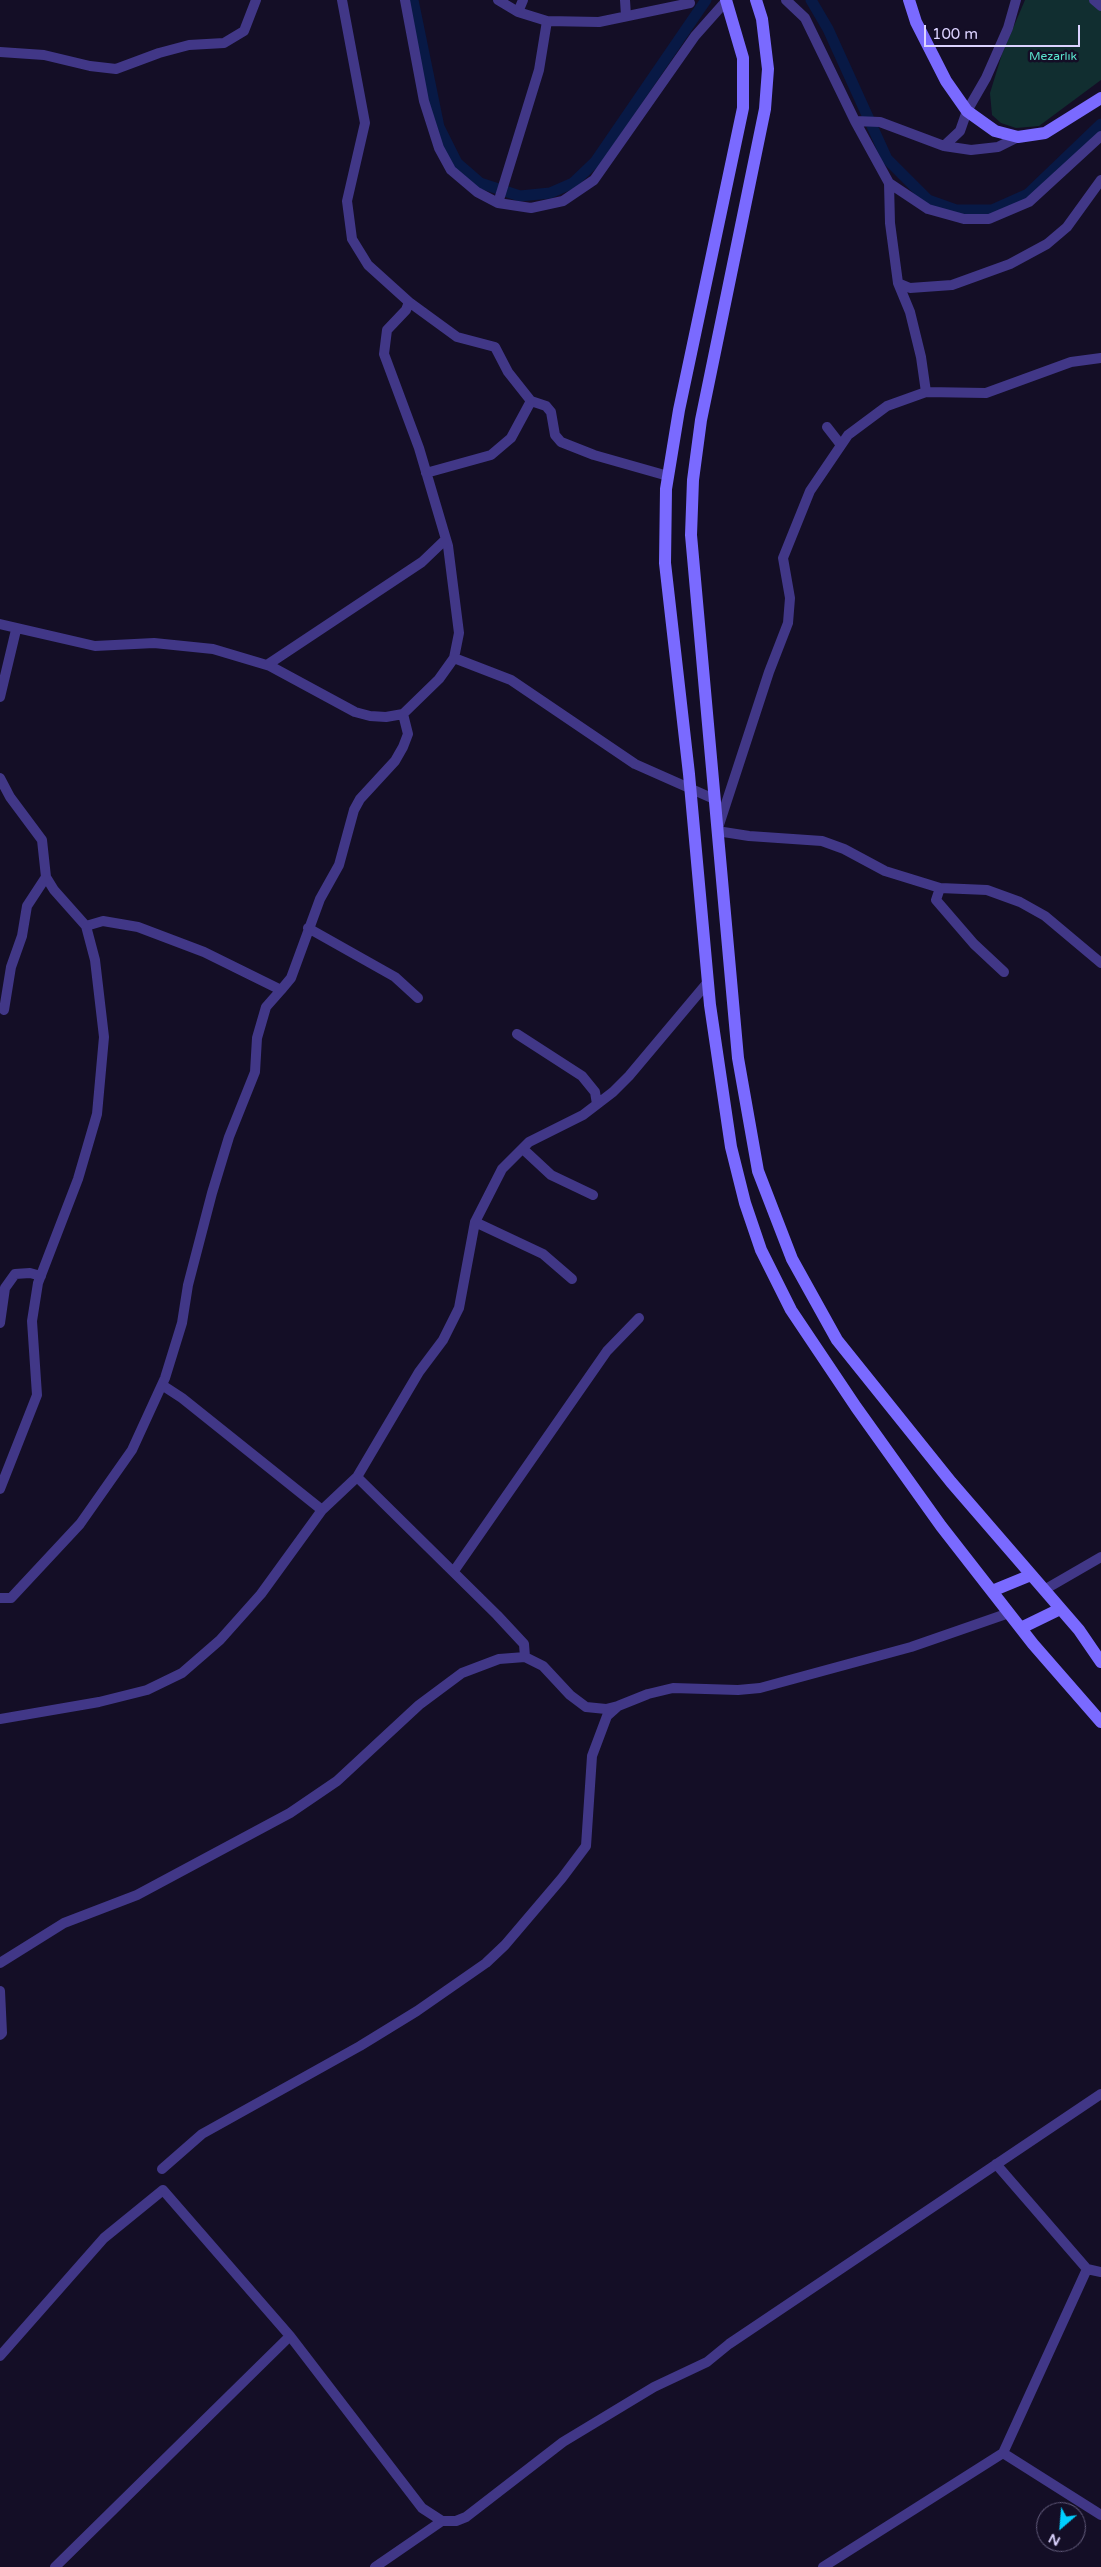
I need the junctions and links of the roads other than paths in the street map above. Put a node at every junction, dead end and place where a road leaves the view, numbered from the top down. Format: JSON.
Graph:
{"nodes":[{"id":1,"x":256,"y":0,"type":"edge"},
{"id":2,"x":342,"y":0,"type":"edge"},
{"id":3,"x":405,"y":0,"type":"edge"},
{"id":4,"x":498,"y":0,"type":"edge"},
{"id":5,"x":523,"y":0,"type":"edge"},
{"id":6,"x":625,"y":0,"type":"edge"},
{"id":7,"x":727,"y":0,"type":"edge"},
{"id":8,"x":756,"y":0,"type":"edge"},
{"id":9,"x":786,"y":0,"type":"edge"},
{"id":10,"x":909,"y":0,"type":"edge"},
{"id":11,"x":1016,"y":0,"type":"edge"},
{"id":12,"x":1094,"y":0,"type":"edge"},
{"id":13,"x":690,"y":3,"type":"dead end"},
{"id":14,"x":1101,"y":6,"type":"edge"},
{"id":15,"x":518,"y":12,"type":"junction"},
{"id":16,"x":626,"y":16,"type":"junction"},
{"id":17,"x":547,"y":21,"type":"junction"},
{"id":18,"x":0,"y":52,"type":"edge"},
{"id":19,"x":1101,"y":98,"type":"edge"},
{"id":20,"x":967,"y":111,"type":"junction"},
{"id":21,"x":855,"y":121,"type":"junction"},
{"id":22,"x":1101,"y":136,"type":"edge"},
{"id":23,"x":1018,"y":138,"type":"junction"},
{"id":24,"x":944,"y":146,"type":"junction"},
{"id":25,"x":1101,"y":180,"type":"edge"},
{"id":26,"x":889,"y":183,"type":"junction"},
{"id":27,"x":501,"y":196,"type":"junction"},
{"id":28,"x":898,"y":283,"type":"junction"},
{"id":29,"x":409,"y":302,"type":"junction"},
{"id":30,"x":1101,"y":358,"type":"edge"},
{"id":31,"x":926,"y":392,"type":"junction"},
{"id":32,"x":531,"y":401,"type":"junction"},
{"id":33,"x":827,"y":427,"type":"dead end"},
{"id":34,"x":841,"y":445,"type":"junction"},
{"id":35,"x":426,"y":473,"type":"junction"},
{"id":36,"x":668,"y":476,"type":"junction"},
{"id":37,"x":446,"y":539,"type":"junction"},
{"id":38,"x":0,"y":624,"type":"edge"},
{"id":39,"x":16,"y":630,"type":"junction"},
{"id":40,"x":454,"y":658,"type":"junction"},
{"id":41,"x":267,"y":665,"type":"junction"},
{"id":42,"x":0,"y":697,"type":"edge"},
{"id":43,"x":403,"y":714,"type":"junction"},
{"id":44,"x":0,"y":778,"type":"edge"},
{"id":45,"x":690,"y":789,"type":"junction"},
{"id":46,"x":714,"y":798,"type":"junction"},
{"id":47,"x":716,"y":831,"type":"junction"},
{"id":48,"x":46,"y":878,"type":"junction"},
{"id":49,"x":940,"y":888,"type":"junction"},
{"id":50,"x":86,"y":926,"type":"junction"},
{"id":51,"x":308,"y":928,"type":"junction"},
{"id":52,"x":1101,"y":963,"type":"edge"},
{"id":53,"x":1004,"y":972,"type":"dead end"},
{"id":54,"x":708,"y":982,"type":"junction"},
{"id":55,"x":281,"y":990,"type":"junction"},
{"id":56,"x":418,"y":998,"type":"dead end"},
{"id":57,"x":4,"y":1010,"type":"dead end"},
{"id":58,"x":517,"y":1034,"type":"dead end"},
{"id":59,"x":597,"y":1104,"type":"junction"},
{"id":60,"x":523,"y":1149,"type":"junction"},
{"id":61,"x":593,"y":1195,"type":"dead end"},
{"id":62,"x":475,"y":1222,"type":"junction"},
{"id":63,"x":41,"y":1276,"type":"junction"},
{"id":64,"x":572,"y":1279,"type":"dead end"},
{"id":65,"x":639,"y":1318,"type":"dead end"},
{"id":66,"x":0,"y":1323,"type":"edge"},
{"id":67,"x":162,"y":1385,"type":"junction"},
{"id":68,"x":357,"y":1477,"type":"junction"},
{"id":69,"x":0,"y":1489,"type":"edge"},
{"id":70,"x":322,"y":1510,"type":"junction"},
{"id":71,"x":1101,"y":1557,"type":"edge"},
{"id":72,"x":454,"y":1571,"type":"junction"},
{"id":73,"x":1031,"y":1575,"type":"junction"},
{"id":74,"x":1044,"y":1590,"type":"junction"},
{"id":75,"x":992,"y":1591,"type":"junction"},
{"id":76,"x":0,"y":1598,"type":"edge"},
{"id":77,"x":1060,"y":1609,"type":"junction"},
{"id":78,"x":1009,"y":1613,"type":"junction"},
{"id":79,"x":1021,"y":1628,"type":"junction"},
{"id":80,"x":525,"y":1657,"type":"junction"},
{"id":81,"x":1101,"y":1662,"type":"edge"},
{"id":82,"x":618,"y":1706,"type":"junction"},
{"id":83,"x":0,"y":1719,"type":"edge"},
{"id":84,"x":1101,"y":1722,"type":"edge"},
{"id":85,"x":0,"y":1963,"type":"edge"},
{"id":86,"x":0,"y":1990,"type":"edge"},
{"id":87,"x":0,"y":2035,"type":"edge"},
{"id":88,"x":1101,"y":2094,"type":"edge"},
{"id":89,"x":996,"y":2164,"type":"junction"},
{"id":90,"x":162,"y":2169,"type":"dead end"},
{"id":91,"x":1086,"y":2269,"type":"junction"},
{"id":92,"x":1101,"y":2272,"type":"edge"},
{"id":93,"x":290,"y":2336,"type":"junction"},
{"id":94,"x":0,"y":2356,"type":"edge"},
{"id":95,"x":1003,"y":2453,"type":"junction"},
{"id":96,"x":1101,"y":2515,"type":"edge"},
{"id":97,"x":442,"y":2521,"type":"junction"},
{"id":98,"x":55,"y":2567,"type":"edge"},
{"id":99,"x":375,"y":2567,"type":"edge"},
{"id":100,"x":823,"y":2567,"type":"edge"}],
"edges":[{"from":1,"to":18,"type":"street"},
{"from":2,"to":29,"type":"street"},
{"from":3,"to":27,"type":"street"},
{"from":4,"to":15,"type":"street"},
{"from":5,"to":15,"type":"street"},
{"from":6,"to":16,"type":"street"},
{"from":7,"to":27,"type":"street"},
{"from":7,"to":36,"type":"main road"},
{"from":8,"to":46,"type":"main road"},
{"from":9,"to":21,"type":"street"},
{"from":10,"to":20,"type":"main road"},
{"from":11,"to":20,"type":"street"},
{"from":12,"to":14,"type":"street"},
{"from":13,"to":16,"type":"street"},
{"from":15,"to":17,"type":"street"},
{"from":16,"to":17,"type":"street"},
{"from":17,"to":27,"type":"street"},
{"from":19,"to":23,"type":"main road"},
{"from":20,"to":23,"type":"main road"},
{"from":20,"to":24,"type":"street"},
{"from":21,"to":24,"type":"street"},
{"from":21,"to":26,"type":"street"},
{"from":22,"to":26,"type":"street"},
{"from":23,"to":24,"type":"street"},
{"from":25,"to":28,"type":"street"},
{"from":26,"to":28,"type":"street"},
{"from":28,"to":31,"type":"street"},
{"from":29,"to":32,"type":"street"},
{"from":29,"to":35,"type":"street"},
{"from":30,"to":31,"type":"street"},
{"from":31,"to":34,"type":"street"},
{"from":32,"to":35,"type":"street"},
{"from":32,"to":36,"type":"street"},
{"from":33,"to":34,"type":"street"},
{"from":34,"to":47,"type":"street"},
{"from":35,"to":37,"type":"street"},
{"from":36,"to":45,"type":"main road"},
{"from":37,"to":40,"type":"street"},
{"from":37,"to":41,"type":"street"},
{"from":38,"to":39,"type":"street"},
{"from":39,"to":41,"type":"street"},
{"from":39,"to":42,"type":"street"},
{"from":40,"to":43,"type":"street"},
{"from":40,"to":45,"type":"street"},
{"from":41,"to":43,"type":"street"},
{"from":43,"to":51,"type":"street"},
{"from":44,"to":48,"type":"street"},
{"from":45,"to":46,"type":"street"},
{"from":45,"to":54,"type":"main road"},
{"from":46,"to":47,"type":"main road"},
{"from":47,"to":49,"type":"street"},
{"from":47,"to":73,"type":"main road"},
{"from":48,"to":50,"type":"street"},
{"from":48,"to":57,"type":"street"},
{"from":49,"to":52,"type":"street"},
{"from":49,"to":53,"type":"street"},
{"from":50,"to":55,"type":"street"},
{"from":50,"to":63,"type":"street"},
{"from":51,"to":55,"type":"street"},
{"from":51,"to":56,"type":"street"},
{"from":54,"to":59,"type":"street"},
{"from":54,"to":75,"type":"main road"},
{"from":55,"to":67,"type":"street"},
{"from":58,"to":59,"type":"street"},
{"from":59,"to":60,"type":"street"},
{"from":60,"to":61,"type":"street"},
{"from":60,"to":62,"type":"street"},
{"from":62,"to":64,"type":"street"},
{"from":62,"to":68,"type":"street"},
{"from":63,"to":66,"type":"street"},
{"from":63,"to":69,"type":"street"},
{"from":65,"to":72,"type":"street"},
{"from":67,"to":70,"type":"street"},
{"from":67,"to":76,"type":"street"},
{"from":68,"to":70,"type":"street"},
{"from":68,"to":72,"type":"street"},
{"from":70,"to":83,"type":"street"},
{"from":71,"to":74,"type":"street"},
{"from":72,"to":80,"type":"street"},
{"from":73,"to":74,"type":"main road"},
{"from":73,"to":75,"type":"main road"},
{"from":74,"to":77,"type":"main road"},
{"from":75,"to":78,"type":"main road"},
{"from":77,"to":79,"type":"main road"},
{"from":77,"to":81,"type":"main road"},
{"from":78,"to":79,"type":"main road"},
{"from":78,"to":82,"type":"street"},
{"from":79,"to":84,"type":"main road"},
{"from":80,"to":82,"type":"street"},
{"from":80,"to":85,"type":"street"},
{"from":82,"to":90,"type":"street"},
{"from":86,"to":87,"type":"street"},
{"from":88,"to":89,"type":"street"},
{"from":89,"to":91,"type":"street"},
{"from":89,"to":97,"type":"street"},
{"from":91,"to":92,"type":"street"},
{"from":91,"to":95,"type":"street"},
{"from":93,"to":94,"type":"street"},
{"from":93,"to":97,"type":"street"},
{"from":93,"to":98,"type":"street"},
{"from":95,"to":96,"type":"street"},
{"from":95,"to":100,"type":"street"},
{"from":97,"to":99,"type":"street"}]}
